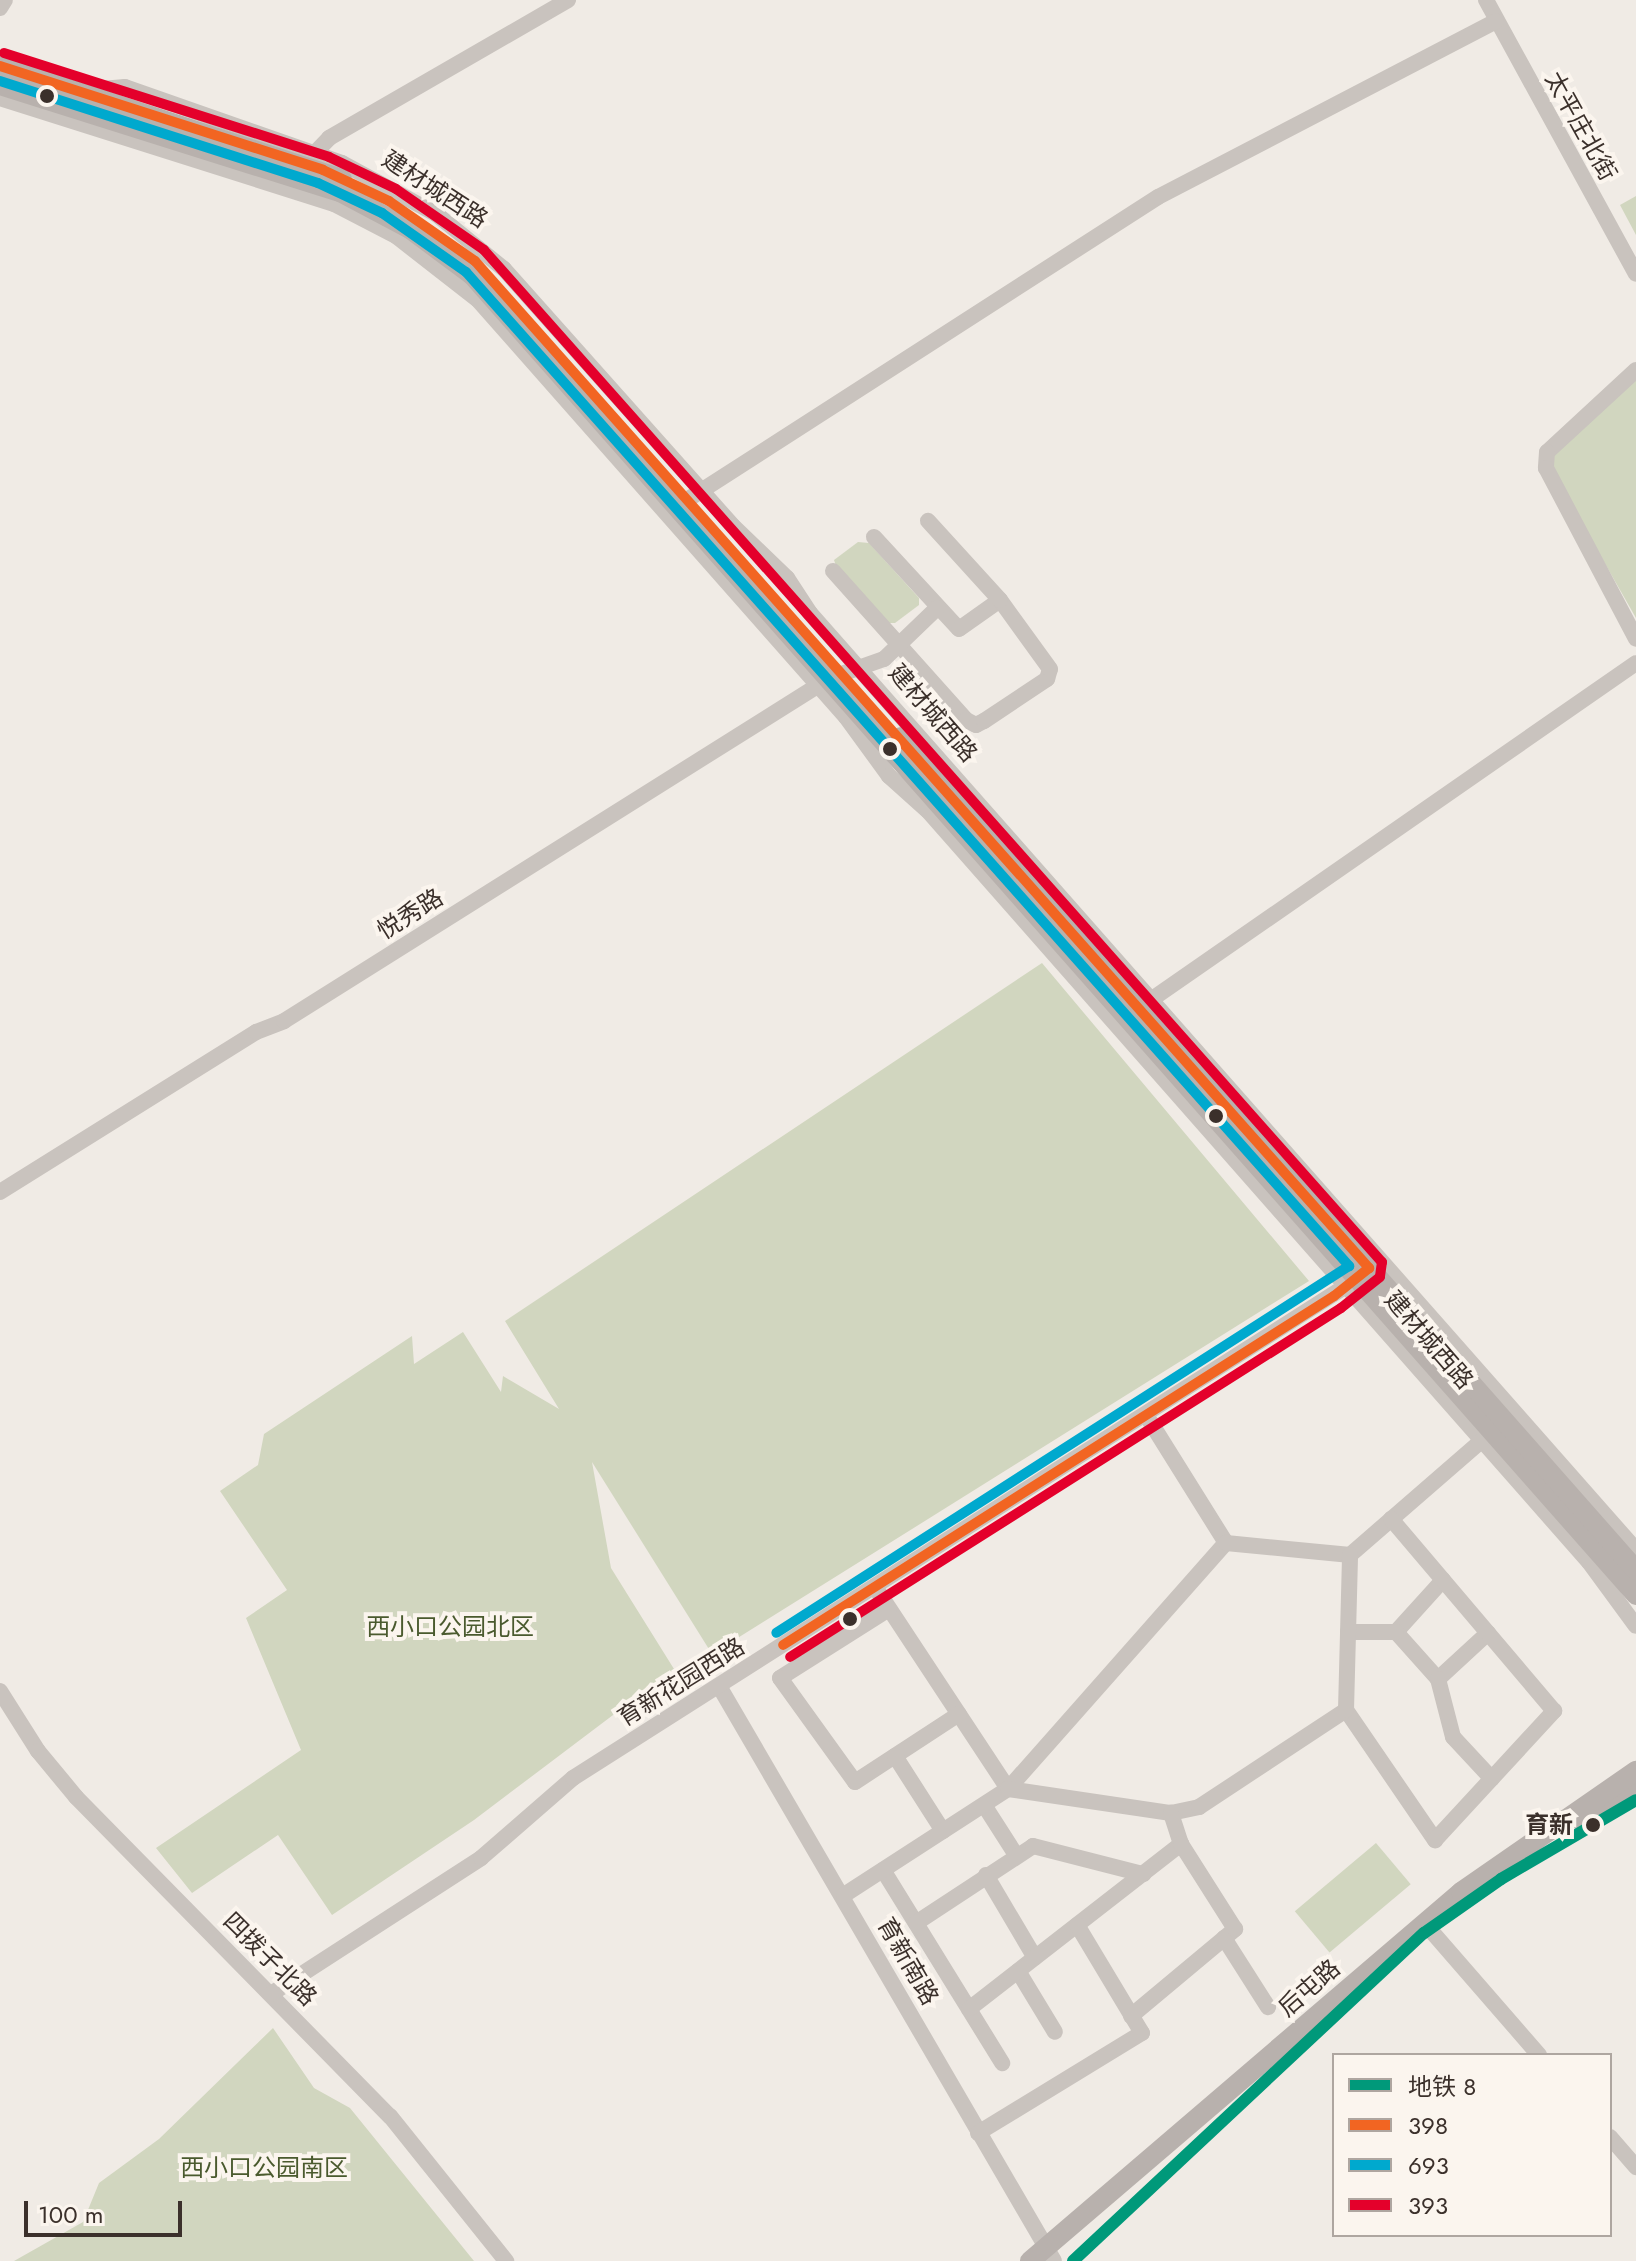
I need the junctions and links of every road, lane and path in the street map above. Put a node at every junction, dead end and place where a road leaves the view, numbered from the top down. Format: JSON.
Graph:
{"nodes":[{"id":1,"x":5,"y":0,"type":"edge"},
{"id":2,"x":568,"y":0,"type":"edge"},
{"id":3,"x":1486,"y":0,"type":"edge"},
{"id":4,"x":0,"y":8,"type":"edge"},
{"id":5,"x":1496,"y":21,"type":"junction"},
{"id":6,"x":0,"y":66,"type":"edge"},
{"id":7,"x":0,"y":85,"type":"edge"},
{"id":8,"x":0,"y":98,"type":"edge"},
{"id":9,"x":308,"y":165,"type":"junction"},
{"id":10,"x":1636,"y":274,"type":"edge"},
{"id":11,"x":1636,"y":370,"type":"edge"},
{"id":12,"x":696,"y":494,"type":"junction"},
{"id":13,"x":928,"y":521,"type":"dead end"},
{"id":14,"x":874,"y":537,"type":"dead end"},
{"id":15,"x":833,"y":571,"type":"dead end"},
{"id":16,"x":1000,"y":600,"type":"junction"},
{"id":17,"x":937,"y":608,"type":"junction"},
{"id":18,"x":1636,"y":639,"type":"edge"},
{"id":19,"x":899,"y":644,"type":"junction"},
{"id":20,"x":1636,"y":663,"type":"edge"},
{"id":21,"x":837,"y":675,"type":"junction"},
{"id":22,"x":1020,"y":894,"type":"junction"},
{"id":23,"x":1050,"y":949,"type":"junction"},
{"id":24,"x":1139,"y":1008,"type":"junction"},
{"id":25,"x":0,"y":1192,"type":"edge"},
{"id":26,"x":1358,"y":1277,"type":"junction"},
{"id":27,"x":1146,"y":1415,"type":"junction"},
{"id":28,"x":1487,"y":1436,"type":"junction"},
{"id":29,"x":1391,"y":1519,"type":"junction"},
{"id":30,"x":1226,"y":1543,"type":"junction"},
{"id":31,"x":1636,"y":1550,"type":"edge"},
{"id":32,"x":1350,"y":1555,"type":"junction"},
{"id":33,"x":1636,"y":1570,"type":"edge"},
{"id":34,"x":1443,"y":1580,"type":"junction"},
{"id":35,"x":875,"y":1587,"type":"junction"},
{"id":36,"x":1636,"y":1595,"type":"edge"},
{"id":37,"x":889,"y":1609,"type":"junction"},
{"id":38,"x":1636,"y":1626,"type":"edge"},
{"id":39,"x":1348,"y":1632,"type":"junction"},
{"id":40,"x":1396,"y":1632,"type":"junction"},
{"id":41,"x":1488,"y":1633,"type":"junction"},
{"id":42,"x":1438,"y":1679,"type":"junction"},
{"id":43,"x":719,"y":1686,"type":"junction"},
{"id":44,"x":0,"y":1691,"type":"edge"},
{"id":45,"x":1346,"y":1710,"type":"junction"},
{"id":46,"x":959,"y":1714,"type":"junction"},
{"id":47,"x":895,"y":1756,"type":"junction"},
{"id":48,"x":1636,"y":1771,"type":"edge"},
{"id":49,"x":1492,"y":1779,"type":"junction"},
{"id":50,"x":1008,"y":1789,"type":"junction"},
{"id":51,"x":1636,"y":1790,"type":"edge"},
{"id":52,"x":984,"y":1805,"type":"junction"},
{"id":53,"x":1171,"y":1813,"type":"junction"},
{"id":54,"x":943,"y":1831,"type":"junction"},
{"id":55,"x":1181,"y":1844,"type":"junction"},
{"id":56,"x":1016,"y":1855,"type":"junction"},
{"id":57,"x":883,"y":1870,"type":"junction"},
{"id":58,"x":1143,"y":1874,"type":"junction"},
{"id":59,"x":986,"y":1875,"type":"junction"},
{"id":60,"x":844,"y":1895,"type":"junction"},
{"id":61,"x":916,"y":1923,"type":"junction"},
{"id":62,"x":1077,"y":1925,"type":"junction"},
{"id":63,"x":1433,"y":1933,"type":"junction"},
{"id":64,"x":1224,"y":1938,"type":"junction"},
{"id":65,"x":1035,"y":1958,"type":"junction"},
{"id":66,"x":1018,"y":1971,"type":"junction"},
{"id":67,"x":271,"y":1994,"type":"junction"},
{"id":68,"x":1268,"y":2007,"type":"dead end"},
{"id":69,"x":969,"y":2009,"type":"junction"},
{"id":70,"x":1131,"y":2016,"type":"junction"},
{"id":71,"x":1055,"y":2032,"type":"dead end"},
{"id":72,"x":1537,"y":2053,"type":"edge"},
{"id":73,"x":1002,"y":2063,"type":"dead end"},
{"id":74,"x":978,"y":2133,"type":"junction"},
{"id":75,"x":1612,"y":2139,"type":"edge"},
{"id":76,"x":1636,"y":2167,"type":"edge"},
{"id":77,"x":1046,"y":2258,"type":"edge"},
{"id":78,"x":506,"y":2261,"type":"edge"}],
"edges":[{"from":1,"to":4,"type":"street"},
{"from":2,"to":9,"type":"street"},
{"from":3,"to":5,"type":"street","name":"太平庄北街"},
{"from":5,"to":10,"type":"street","name":"太平庄北街"},
{"from":5,"to":12,"type":"street"},
{"from":6,"to":9,"type":"main road","name":"建材城西路"},
{"from":7,"to":9,"type":"main road","name":"建材城西路"},
{"from":8,"to":21,"type":"street","name":"建材城西路"},
{"from":9,"to":12,"type":"main road","name":"建材城西路"},
{"from":9,"to":21,"type":"main road","name":"建材城西路"},
{"from":11,"to":18,"type":"street"},
{"from":12,"to":21,"type":"main road","name":"建材城西路"},
{"from":13,"to":16,"type":"street"},
{"from":14,"to":17,"type":"street"},
{"from":15,"to":19,"type":"street"},
{"from":16,"to":17,"type":"street"},
{"from":16,"to":19,"type":"street"},
{"from":17,"to":19,"type":"street","name":"悦秀路"},
{"from":19,"to":21,"type":"street","name":"悦秀路"},
{"from":20,"to":24,"type":"street"},
{"from":21,"to":22,"type":"main road","name":"建材城西路"},
{"from":21,"to":23,"type":"street","name":"建材城西路"},
{"from":21,"to":24,"type":"main road","name":"建材城西路"},
{"from":21,"to":25,"type":"street","name":"悦秀路"},
{"from":22,"to":23,"type":"street"},
{"from":22,"to":24,"type":"main road","name":"建材城西路"},
{"from":23,"to":26,"type":"street","name":"建材城西路"},
{"from":24,"to":26,"type":"main road","name":"建材城西路"},
{"from":24,"to":31,"type":"street","name":"建材城西路"},
{"from":26,"to":27,"type":"street","name":"育新花园西路"},
{"from":26,"to":28,"type":"main road","name":"建材城西路"},
{"from":26,"to":33,"type":"main road","name":"建材城西路"},
{"from":27,"to":30,"type":"street"},
{"from":27,"to":35,"type":"street","name":"育新花园西路"},
{"from":28,"to":29,"type":"street"},
{"from":28,"to":36,"type":"main road","name":"建材城西路"},
{"from":28,"to":38,"type":"street","name":"建材城西路"},
{"from":29,"to":32,"type":"street"},
{"from":29,"to":34,"type":"street"},
{"from":30,"to":32,"type":"street"},
{"from":30,"to":50,"type":"street"},
{"from":32,"to":39,"type":"street"},
{"from":34,"to":40,"type":"street"},
{"from":34,"to":41,"type":"street"},
{"from":35,"to":37,"type":"street"},
{"from":35,"to":43,"type":"street","name":"育新花园西路"},
{"from":37,"to":46,"type":"street"},
{"from":37,"to":47,"type":"street"},
{"from":39,"to":40,"type":"street"},
{"from":39,"to":45,"type":"street"},
{"from":40,"to":42,"type":"street"},
{"from":41,"to":42,"type":"street"},
{"from":41,"to":49,"type":"street"},
{"from":42,"to":49,"type":"street"},
{"from":43,"to":60,"type":"street","name":"育新南路"},
{"from":43,"to":67,"type":"street","name":"育新花园西路"},
{"from":44,"to":67,"type":"street","name":"四拨子北路"},
{"from":45,"to":49,"type":"street"},
{"from":45,"to":53,"type":"street"},
{"from":46,"to":47,"type":"street"},
{"from":46,"to":50,"type":"street"},
{"from":47,"to":54,"type":"street"},
{"from":48,"to":77,"type":"main road","name":"后屯路"},
{"from":50,"to":52,"type":"street"},
{"from":50,"to":53,"type":"street"},
{"from":51,"to":63,"type":"main road","name":"后屯路"},
{"from":52,"to":54,"type":"street"},
{"from":52,"to":56,"type":"street"},
{"from":53,"to":55,"type":"street"},
{"from":54,"to":57,"type":"street"},
{"from":55,"to":58,"type":"street"},
{"from":55,"to":64,"type":"street"},
{"from":56,"to":58,"type":"street"},
{"from":56,"to":59,"type":"street"},
{"from":57,"to":60,"type":"street"},
{"from":57,"to":61,"type":"street"},
{"from":58,"to":62,"type":"street"},
{"from":59,"to":61,"type":"street"},
{"from":59,"to":65,"type":"street"},
{"from":60,"to":74,"type":"street","name":"育新南路"},
{"from":61,"to":69,"type":"street"},
{"from":62,"to":65,"type":"street"},
{"from":62,"to":70,"type":"street"},
{"from":63,"to":72,"type":"street"},
{"from":63,"to":77,"type":"main road","name":"后屯路"},
{"from":64,"to":68,"type":"street"},
{"from":64,"to":70,"type":"street"},
{"from":65,"to":66,"type":"street"},
{"from":66,"to":69,"type":"street"},
{"from":66,"to":71,"type":"street"},
{"from":67,"to":78,"type":"street","name":"四拨子北路"},
{"from":69,"to":73,"type":"street"},
{"from":70,"to":74,"type":"street"},
{"from":74,"to":77,"type":"street","name":"育新南路"},
{"from":75,"to":76,"type":"street"}]}
